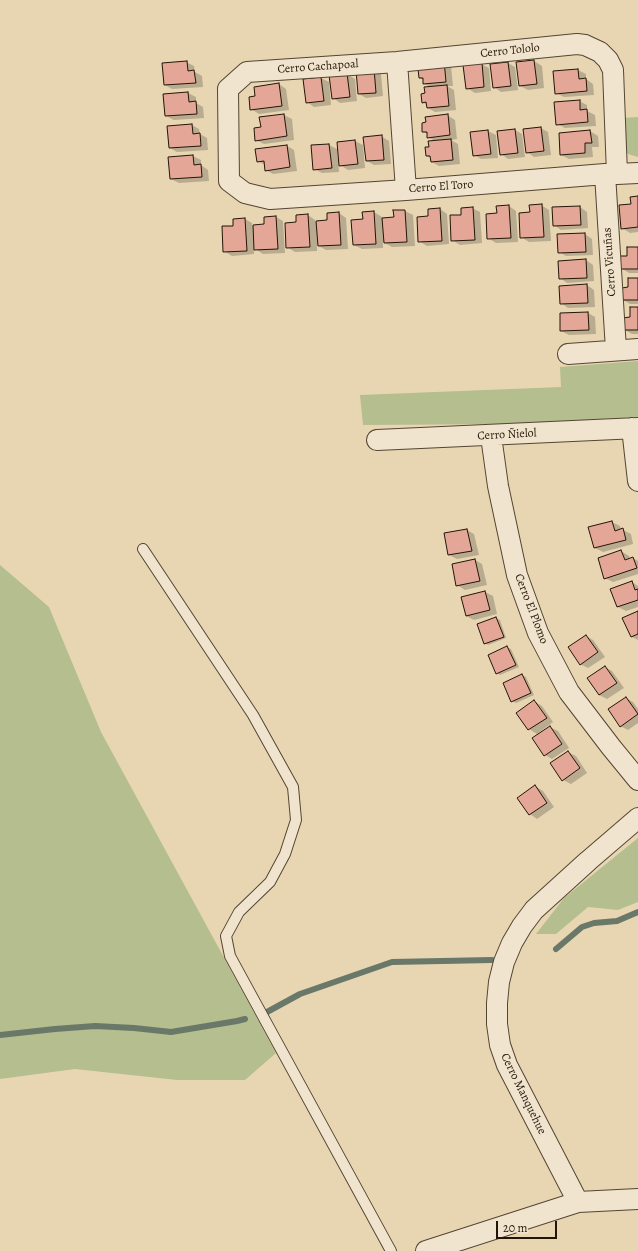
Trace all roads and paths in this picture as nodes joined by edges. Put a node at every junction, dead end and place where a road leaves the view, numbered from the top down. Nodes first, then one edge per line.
1 (397, 62) junction
2 (613, 70) joint
3 (638, 173) edge
4 (611, 174) junction
5 (406, 190) junction
6 (245, 193) joint
7 (638, 349) edge
8 (616, 350) junction
9 (568, 354) dead end
10 (635, 428) edge
11 (492, 436) junction
12 (377, 440) dead end
13 (638, 481) edge
14 (143, 548) dead end
15 (638, 780) edge
16 (638, 818) edge
17 (638, 1199) edge
18 (578, 1202) junction
19 (391, 1251) edge
20 (426, 1251) edge

1 - 2 street, Cerro Tololo
1 - 5 street
1 - 6 street, Cerro Cachapoal
2 - 4 street, Cerro Vicuñas
3 - 4 street, Cerro El Toro
4 - 5 street, Cerro El Toro
4 - 8 street, Cerro Vicuñas
5 - 6 street, Cerro El Toro
7 - 8 street
8 - 9 street
10 - 11 street, Cerro Ñielol
10 - 13 street
11 - 12 street, Cerro Ñielol
11 - 15 street, Cerro El Plomo
14 - 19 lane
16 - 18 street, Cerro Manquehue
17 - 18 street
18 - 20 street

